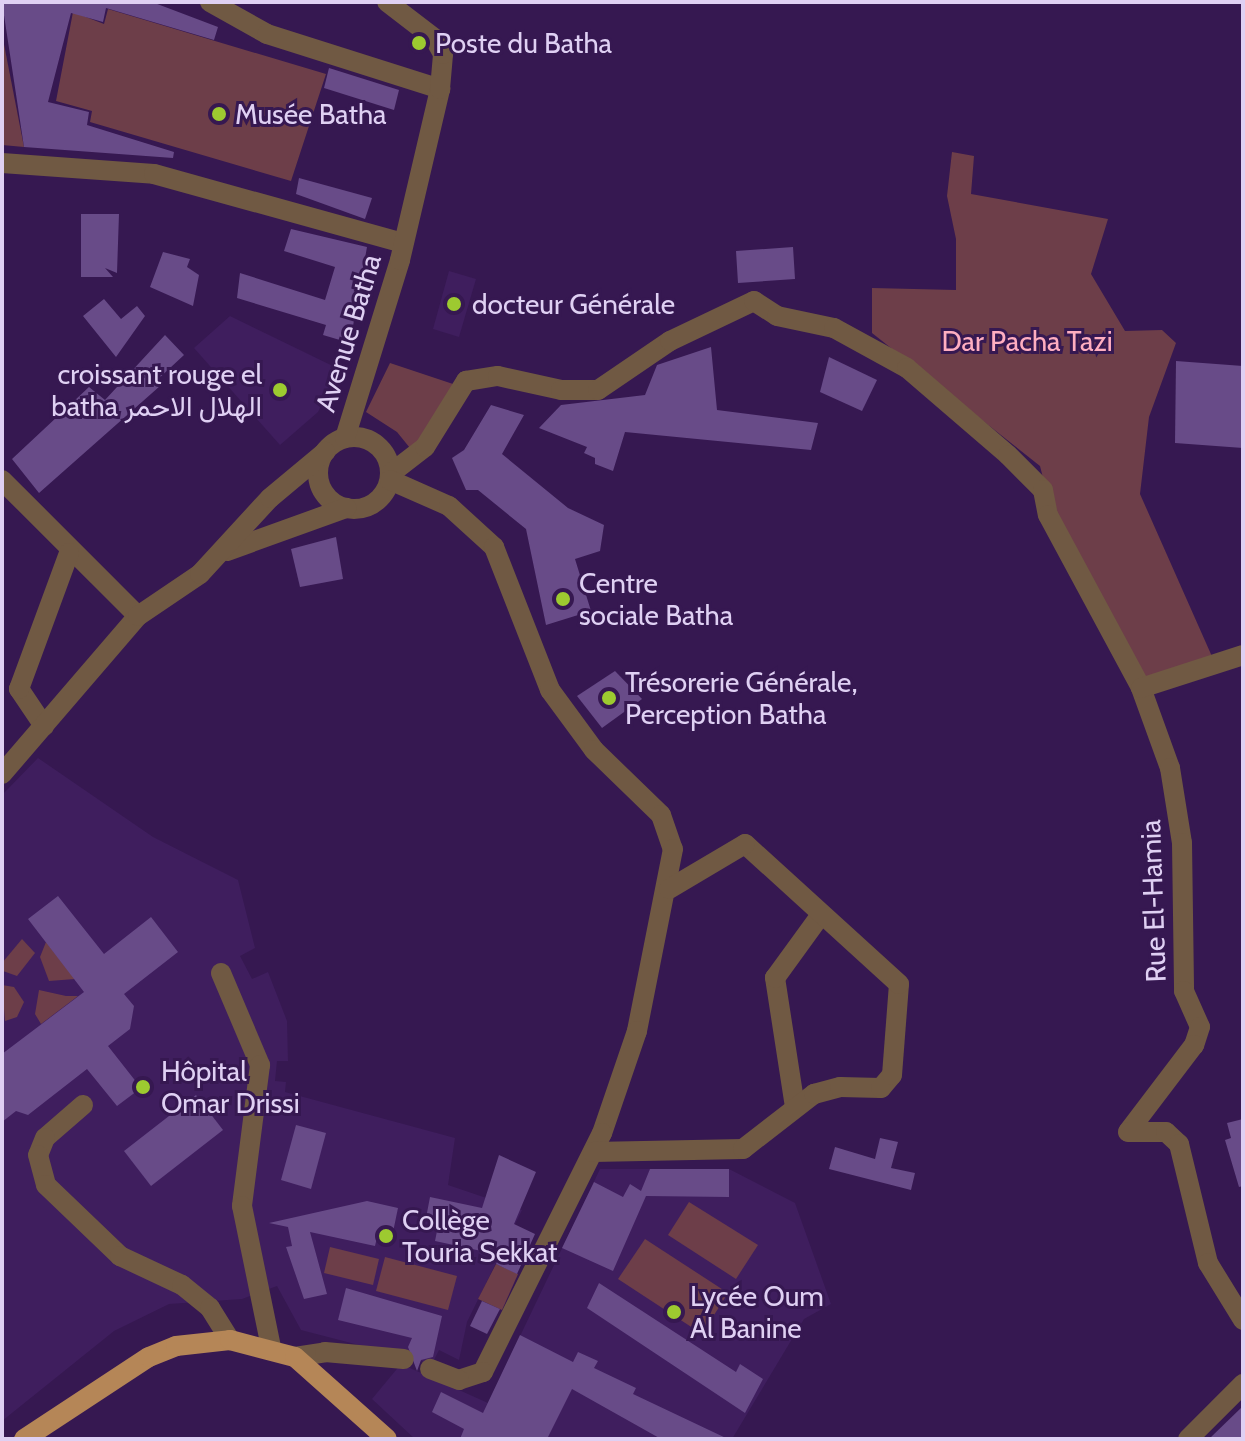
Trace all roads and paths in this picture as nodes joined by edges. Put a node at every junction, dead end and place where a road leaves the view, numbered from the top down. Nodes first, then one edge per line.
1 (210, 2) edge
2 (387, 2) edge
3 (440, 89) junction
4 (2, 163) edge
5 (403, 243) junction
6 (345, 438) junction
7 (325, 452) junction
8 (390, 477) junction
9 (2, 480) edge
10 (346, 508) junction
11 (69, 553) junction
12 (220, 555) junction
13 (138, 616) junction
14 (1243, 655) edge
15 (1141, 688) junction
16 (44, 726) junction
17 (2, 774) edge
18 (669, 889) junction
19 (820, 916) junction
20 (221, 973) dead end
21 (83, 1105) dead end
22 (795, 1107) junction
23 (593, 1152) junction
24 (1243, 1320) edge
25 (230, 1340) junction
26 (271, 1347) junction
27 (295, 1357) junction
28 (404, 1359) dead end
29 (430, 1369) dead end
30 (1243, 1384) edge
31 (24, 1439) edge
32 (387, 1439) edge
33 (1188, 1439) edge

1 - 3 street
2 - 3 street, Avenue Batha
3 - 5 street, Avenue Batha
4 - 5 street
5 - 6 street, Avenue Batha
6 - 7 street
6 - 8 street
7 - 10 street
7 - 12 street, Avenue Batha
8 - 10 street
8 - 15 street
8 - 18 street
9 - 11 street
10 - 12 street, Avenue Batha
11 - 13 street
11 - 16 street
12 - 13 street, Avenue Batha
13 - 16 street, Avenue Batha
14 - 15 street
15 - 24 street, Rue El-Hamia
16 - 17 street, Avenue Batha
18 - 19 street
18 - 23 street
19 - 22 street
19 - 22 street
20 - 26 street
21 - 25 street
22 - 23 street
23 - 29 street
25 - 26 main road
25 - 31 main road
26 - 27 main road
27 - 28 street
27 - 32 main road
30 - 33 street

